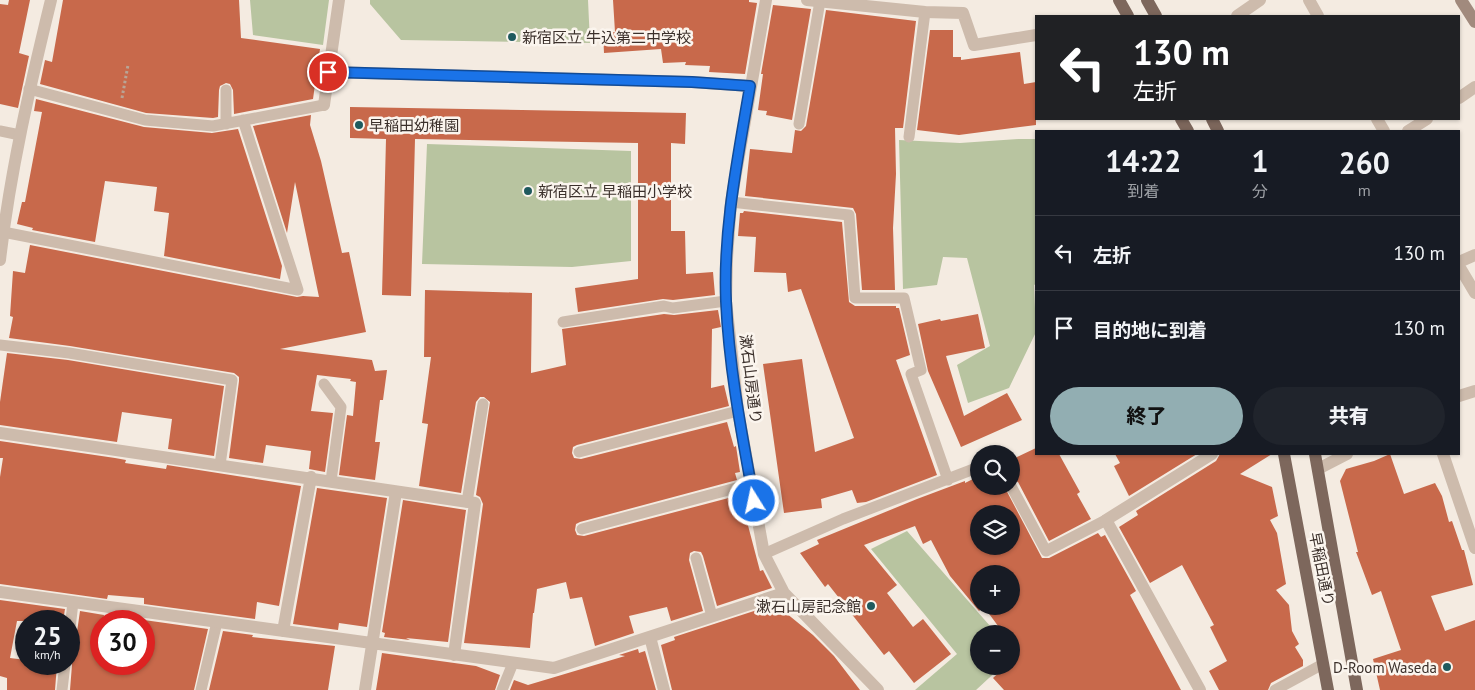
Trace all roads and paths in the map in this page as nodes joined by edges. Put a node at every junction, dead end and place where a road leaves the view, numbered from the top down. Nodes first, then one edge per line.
1 (51, 0) edge
2 (339, 0) edge
3 (766, 0) edge
4 (1119, 0) edge
5 (1147, 0) edge
6 (1260, 0) edge
7 (1309, 0) edge
8 (1461, 0) edge
9 (814, 1) edge
10 (925, 12) junction
11 (1127, 15) edge
12 (1154, 15) edge
13 (1238, 15) edge
14 (1317, 15) edge
15 (1474, 20) edge
16 (1035, 35) edge
17 (128, 65) dead end
18 (328, 72) junction
19 (750, 86) junction
20 (1475, 87) edge
21 (29, 89) junction
22 (226, 90) dead end
23 (1460, 97) edge
24 (324, 105) joint
25 (119, 113) junction
26 (243, 120) junction
27 (1425, 120) edge
28 (226, 124) junction
29 (799, 124) dead end
30 (1410, 130) edge
31 (0, 131) edge
32 (20, 135) junction
33 (910, 137) dead end
34 (731, 202) junction
35 (3, 232) junction
36 (1475, 255) edge
37 (0, 260) edge
38 (1460, 262) edge
39 (1460, 268) edge
40 (1475, 293) edge
41 (726, 301) junction
42 (563, 322) dead end
43 (0, 345) edge
44 (324, 384) dead end
45 (1475, 391) edge
46 (1460, 396) edge
47 (483, 404) dead end
48 (738, 411) junction
49 (0, 433) edge
50 (579, 452) dead end
51 (1210, 455) edge
52 (1284, 455) edge
53 (1315, 455) edge
54 (1345, 455) edge
55 (1443, 455) edge
56 (220, 465) junction
57 (1318, 469) junction
58 (970, 471) edge
59 (310, 477) junction
60 (948, 480) junction
61 (331, 481) junction
62 (751, 484) junction
63 (396, 492) junction
64 (1016, 495) edge
65 (467, 502) junction
66 (1106, 520) junction
67 (582, 529) dead end
68 (1475, 548) edge
69 (764, 554) junction
70 (696, 558) dead end
71 (0, 592) edge
72 (784, 593) junction
73 (73, 602) junction
74 (72, 610) edge
75 (712, 616) junction
76 (217, 622) junction
77 (283, 631) junction
78 (650, 637) junction
79 (372, 644) junction
80 (454, 655) junction
81 (513, 663) junction
82 (1324, 664) junction
83 (64, 675) edge
84 (62, 690) edge
85 (201, 690) edge
86 (365, 690) edge
87 (502, 690) edge
88 (664, 690) edge
89 (878, 690) edge
90 (1200, 690) edge
91 (1275, 690) edge
92 (1328, 690) edge
93 (1357, 690) edge

1 - 21 street
2 - 18 street
3 - 19 street, 漱石山房通り
4 - 11 main road
5 - 12 main road
6 - 13 street
7 - 14 street
8 - 15 street
9 - 10 street
9 - 29 lane
10 - 16 street
10 - 33 lane
17 - 25 path
18 - 19 street
18 - 24 street
19 - 34 street, 漱石山房通り
20 - 23 street
21 - 25 lane
21 - 32 street
22 - 28 lane
24 - 26 lane
25 - 28 lane
26 - 28 lane
26 - 35 lane
27 - 30 street
31 - 32 lane
32 - 35 street
34 - 41 street, 漱石山房通り
34 - 60 lane
35 - 37 street
36 - 38 street
39 - 40 street
41 - 42 lane
41 - 48 street, 漱石山房通り
43 - 56 lane
44 - 61 lane
45 - 46 street
47 - 65 lane
48 - 50 lane
48 - 62 street, 漱石山房通り
49 - 56 street
51 - 66 street
52 - 82 main road, 早稲田通り
53 - 57 main road, 早稲田通り
54 - 57 street
55 - 68 street
56 - 59 street
57 - 93 main road, 早稲田通り
58 - 60 lane
59 - 61 street
59 - 77 street
60 - 69 lane
61 - 63 street
62 - 67 lane
62 - 69 street, 漱石山房通り
63 - 65 street
63 - 79 street
64 - 66 lane
65 - 80 street
66 - 90 street
69 - 72 street, 漱石山房通り
70 - 75 lane
71 - 73 street
72 - 75 street
72 - 89 street, 漱石山房通り
73 - 74 lane
73 - 76 street
75 - 78 street
76 - 77 street
76 - 85 lane
77 - 79 street
78 - 81 street
78 - 88 street
79 - 80 street
79 - 86 street
80 - 81 street
81 - 87 lane
82 - 91 lane
82 - 92 main road, 早稲田通り
83 - 84 lane

